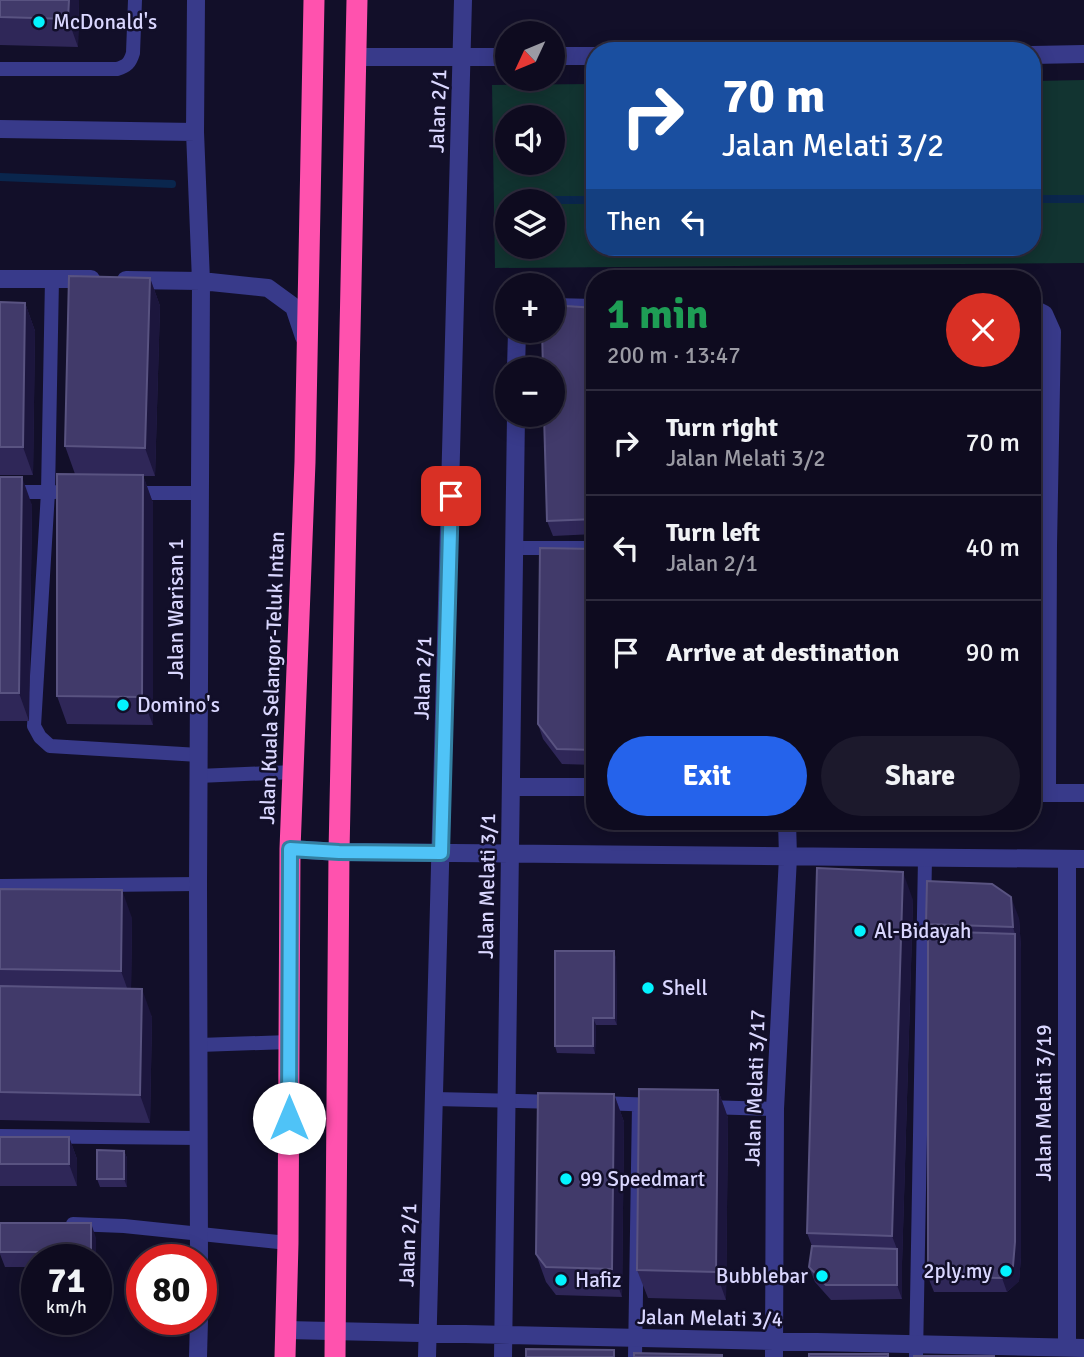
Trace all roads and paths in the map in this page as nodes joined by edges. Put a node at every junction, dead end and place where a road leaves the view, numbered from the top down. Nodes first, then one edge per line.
1 (135, 0) edge
2 (196, 0) edge
3 (314, 0) edge
4 (357, 0) edge
5 (463, 0) edge
6 (1084, 54) edge
7 (1041, 55) edge
8 (565, 56) edge
9 (586, 56) edge
10 (463, 57) junction
11 (495, 57) edge
12 (356, 58) junction
13 (0, 69) edge
14 (0, 129) edge
15 (195, 132) junction
16 (0, 279) edge
17 (52, 279) junction
18 (201, 281) junction
19 (565, 307) edge
20 (586, 308) edge
21 (1041, 312) edge
22 (306, 342) junction
23 (516, 427) edge
24 (0, 492) edge
25 (48, 492) junction
26 (76, 492) edge
27 (117, 493) edge
28 (200, 493) junction
29 (1041, 529) edge
30 (514, 548) junction
31 (586, 548) edge
32 (199, 755) junction
33 (294, 772) junction
34 (198, 776) junction
35 (511, 787) junction
36 (586, 787) edge
37 (1041, 793) edge
38 (1084, 793) edge
39 (787, 830) edge
40 (290, 849) junction
41 (339, 852) junction
42 (441, 853) junction
43 (510, 854) junction
44 (788, 857) junction
45 (925, 858) junction
46 (1075, 859) edge
47 (198, 884) junction
48 (0, 886) edge
49 (289, 1042) junction
50 (199, 1045) junction
51 (435, 1099) junction
52 (506, 1100) junction
53 (639, 1105) junction
54 (666, 1106) edge
55 (693, 1107) edge
56 (775, 1109) junction
57 (0, 1136) edge
58 (200, 1138) junction
59 (53, 1224) edge
60 (200, 1235) junction
61 (288, 1243) junction
62 (200, 1244) edge
63 (286, 1330) junction
64 (335, 1333) junction
65 (199, 1335) edge
66 (428, 1335) junction
67 (503, 1336) junction
68 (635, 1348) edge
69 (774, 1349) edge
70 (1062, 1350) edge
71 (916, 1351) edge
72 (198, 1357) edge
73 (285, 1357) edge
74 (335, 1357) edge
75 (427, 1357) edge
76 (503, 1357) edge

1 - 13 lane
2 - 15 street, Jalan Warisan 1
3 - 22 highway, Jalan Kuala Selangor-Teluk Intan
4 - 12 highway
5 - 10 street, Jalan 2/1
6 - 7 street
8 - 9 street
10 - 11 street
10 - 12 street
10 - 42 street, Jalan 2/1
12 - 41 highway
14 - 15 street
15 - 18 street, Jalan Warisan 1
16 - 17 street
17 - 18 street
17 - 25 lane
18 - 22 street
18 - 28 street, Jalan Warisan 1
19 - 20 street
21 - 29 street
22 - 33 highway, Jalan Kuala Selangor-Teluk Intan
23 - 30 street, Jalan Melati 3/1
24 - 25 lane
25 - 26 lane
25 - 32 lane
27 - 28 lane
28 - 32 street, Jalan Warisan 1
30 - 31 lane
30 - 35 street, Jalan Melati 3/1
32 - 34 street, Jalan Warisan 1
33 - 34 lane
33 - 40 highway, Jalan Kuala Selangor-Teluk Intan
34 - 47 street, Jalan Warisan 1
35 - 36 street
35 - 43 street, Jalan Melati 3/1
37 - 38 street
39 - 44 street, Jalan Melati 3/17
40 - 41 street
40 - 49 highway, Jalan Kuala Selangor-Teluk Intan
41 - 42 street
41 - 64 highway
42 - 43 street
42 - 51 street, Jalan 2/1
43 - 44 street
43 - 52 street, Jalan Melati 3/1
44 - 45 street
44 - 56 street, Jalan Melati 3/17
45 - 46 street
45 - 71 lane
46 - 70 street, Jalan Melati 3/19
47 - 48 lane
47 - 50 street, Jalan Warisan 1
49 - 50 lane
49 - 61 highway, Jalan Kuala Selangor-Teluk Intan
50 - 58 street, Jalan Warisan 1
51 - 52 lane
51 - 66 street, Jalan 2/1
52 - 53 lane
52 - 67 street, Jalan Melati 3/1
53 - 54 lane
53 - 68 lane
55 - 56 lane
56 - 69 street, Jalan Melati 3/17
57 - 58 lane
58 - 60 street, Jalan Warisan 1
59 - 60 lane
60 - 61 lane
60 - 62 street, Jalan Warisan 1
61 - 63 highway, Jalan Kuala Selangor-Teluk Intan
63 - 64 street, Jalan Melati 3/4
63 - 73 highway, Jalan Kuala Selangor-Teluk Intan
64 - 66 street, Jalan Melati 3/4
64 - 74 highway
65 - 72 street
66 - 67 street, Jalan Melati 3/4
66 - 75 street, Jalan 2/1
67 - 68 street, Jalan Melati 3/4
67 - 76 street, Jalan Melati 3/1
68 - 69 street, Jalan Melati 3/4
69 - 71 street, Jalan Melati 3/4
70 - 71 street, Jalan Melati 3/4

